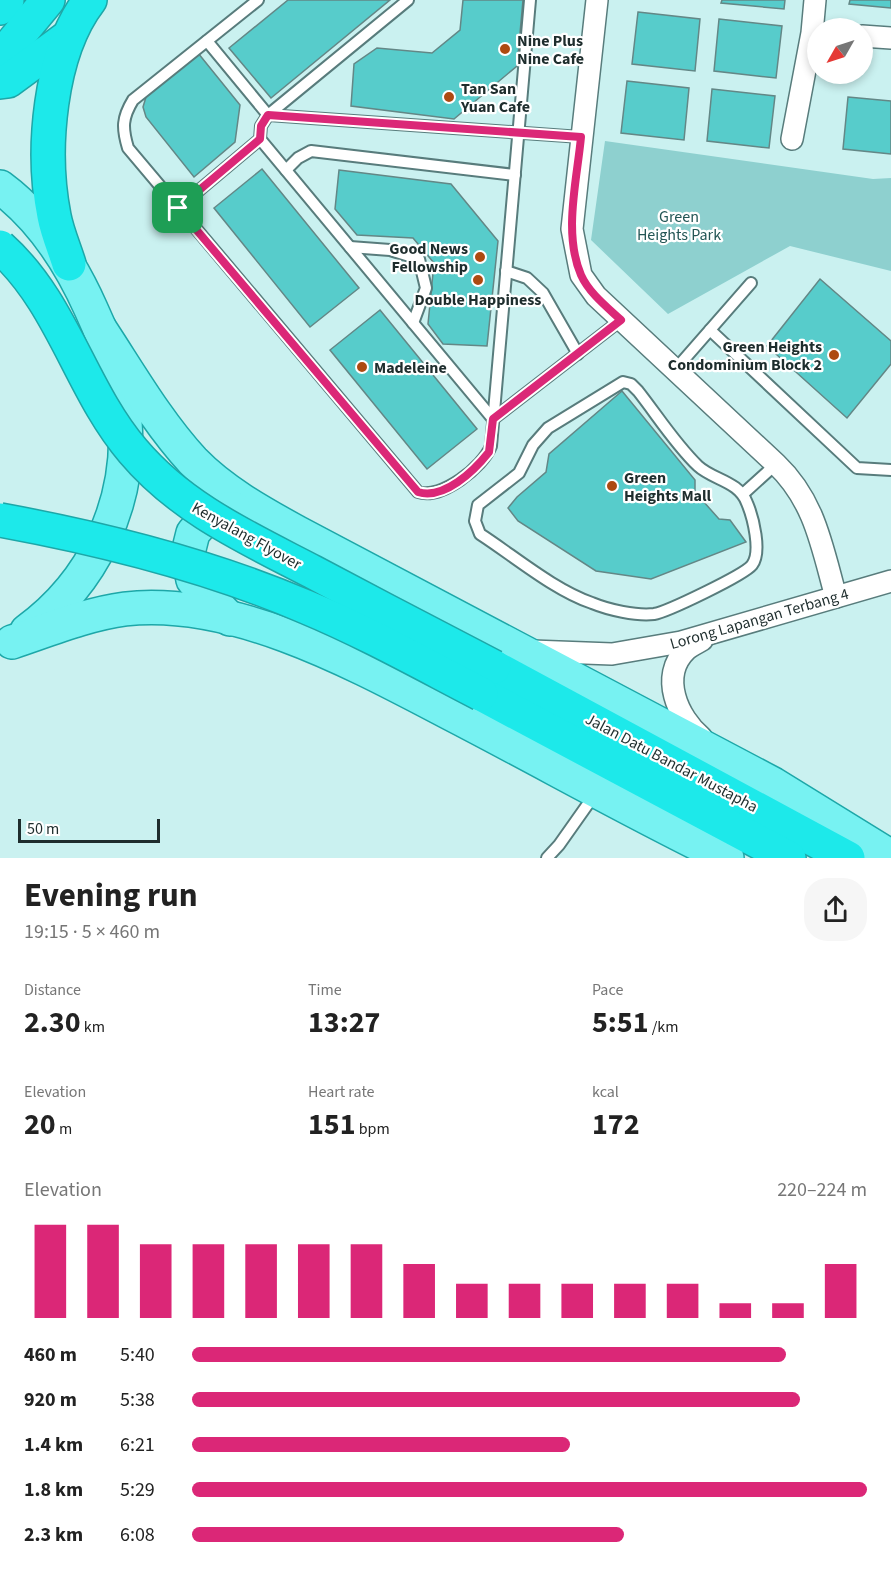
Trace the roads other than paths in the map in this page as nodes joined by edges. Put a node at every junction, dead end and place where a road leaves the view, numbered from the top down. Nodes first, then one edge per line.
1 (7, 0) edge
2 (48, 0) edge
3 (90, 0) edge
4 (258, 0) edge
5 (408, 0) edge
6 (530, 0) edge
7 (597, 0) edge
8 (815, 0) edge
9 (0, 8) edge
10 (815, 18) edge
11 (68, 37) junction
12 (873, 37) edge
13 (891, 38) edge
14 (207, 41) junction
15 (0, 58) edge
16 (807, 70) edge
17 (0, 82) edge
18 (268, 115) junction
19 (519, 134) junction
20 (581, 137) junction
21 (260, 139) junction
22 (792, 139) dead end
23 (286, 170) junction
24 (515, 175) junction
25 (0, 187) edge
26 (178, 208) junction
27 (0, 247) edge
28 (350, 247) junction
29 (69, 264) junction
30 (506, 271) junction
31 (752, 283) dead end
32 (621, 320) junction
33 (413, 322) junction
34 (100, 328) junction
35 (710, 330) junction
36 (578, 354) junction
37 (674, 371) junction
38 (493, 419) junction
39 (776, 464) junction
40 (891, 470) edge
41 (743, 494) junction
42 (253, 507) junction
43 (0, 520) edge
44 (891, 581) edge
45 (836, 597) junction
46 (230, 619) junction
47 (710, 635) junction
48 (6, 645) edge
49 (498, 671) junction
50 (729, 760) junction
51 (598, 790) junction
52 (891, 856) edge
53 (547, 858) edge
54 (727, 858) edge
55 (789, 858) edge
56 (848, 858) edge

1 - 9 highway
2 - 15 highway
3 - 11 highway
4 - 14 lane
5 - 18 lane
6 - 19 lane
7 - 20 street
8 - 10 street
11 - 17 highway
11 - 29 highway
12 - 13 street
14 - 18 lane
14 - 26 lane
16 - 22 street
18 - 19 lane
18 - 21 lane
19 - 20 lane
19 - 24 lane
20 - 32 street
21 - 23 lane
21 - 26 lane
23 - 24 lane
23 - 28 lane
24 - 30 lane
25 - 29 main road
26 - 38 lane
27 - 49 highway, Kenyalang Flyover, bridge
28 - 33 lane
28 - 33 lane
29 - 34 main road
30 - 36 lane
30 - 38 lane
31 - 35 lane
32 - 36 lane
32 - 37 street
33 - 38 lane
34 - 42 main road
34 - 48 main road
35 - 37 lane
35 - 40 lane
36 - 38 lane
37 - 39 street
39 - 41 lane
39 - 45 street
41 - 41 lane
42 - 46 main road
42 - 49 main road
43 - 49 highway, bridge
44 - 45 street, Lorong Lapangan Terbang 4
45 - 47 street, Lorong Lapangan Terbang 4
46 - 48 main road
46 - 51 main road
47 - 49 street, Lorong Lapangan Terbang 4
47 - 50 street
49 - 50 main road
49 - 55 highway, Jalan Datu Bandar Mustapha
49 - 56 highway, Jalan Datu Bandar Mustapha
50 - 52 main road
51 - 53 lane
51 - 54 main road

